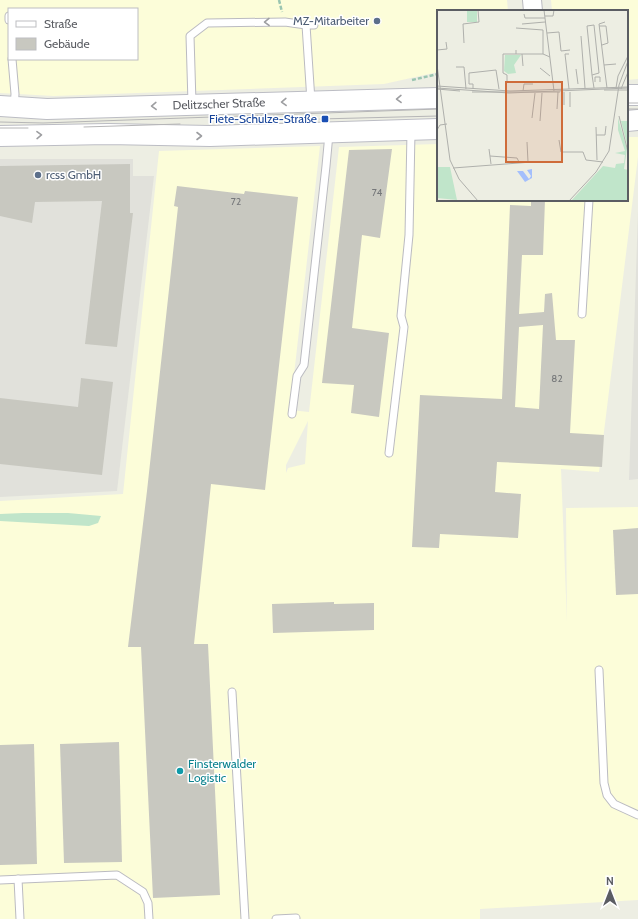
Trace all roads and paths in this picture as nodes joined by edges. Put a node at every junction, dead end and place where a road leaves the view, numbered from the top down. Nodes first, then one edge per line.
1 (532, 0) edge
2 (534, 10) edge
3 (12, 60) edge
4 (437, 98) edge
5 (311, 101) junction
6 (192, 104) junction
7 (7, 107) edge
8 (638, 120) edge
9 (628, 121) edge
10 (437, 129) edge
11 (411, 130) junction
12 (329, 132) junction
13 (0, 136) edge
14 (589, 201) edge
15 (582, 314) dead end
16 (292, 414) dead end
17 (389, 453) dead end
18 (599, 670) dead end
19 (232, 692) dead end
20 (638, 815) edge
21 (0, 880) edge
22 (18, 880) junction
23 (296, 918) edge
24 (20, 919) edge
25 (149, 919) edge
26 (245, 919) edge
27 (276, 919) edge

1 - 2 street
3 - 7 lane
4 -> 5 main road, Delitzscher Straße
5 -> 6 main road, Delitzscher Straße
5 -> 6 lane
6 -> 7 main road, Delitzscher Straße
8 - 9 main road
10 - 11 main road
11 - 12 main road
11 - 17 lane
13 -> 12 main road
12 - 16 lane
14 - 15 lane
18 - 20 lane
19 - 26 lane
21 - 22 lane
22 - 24 lane
22 - 25 lane
23 - 27 lane

